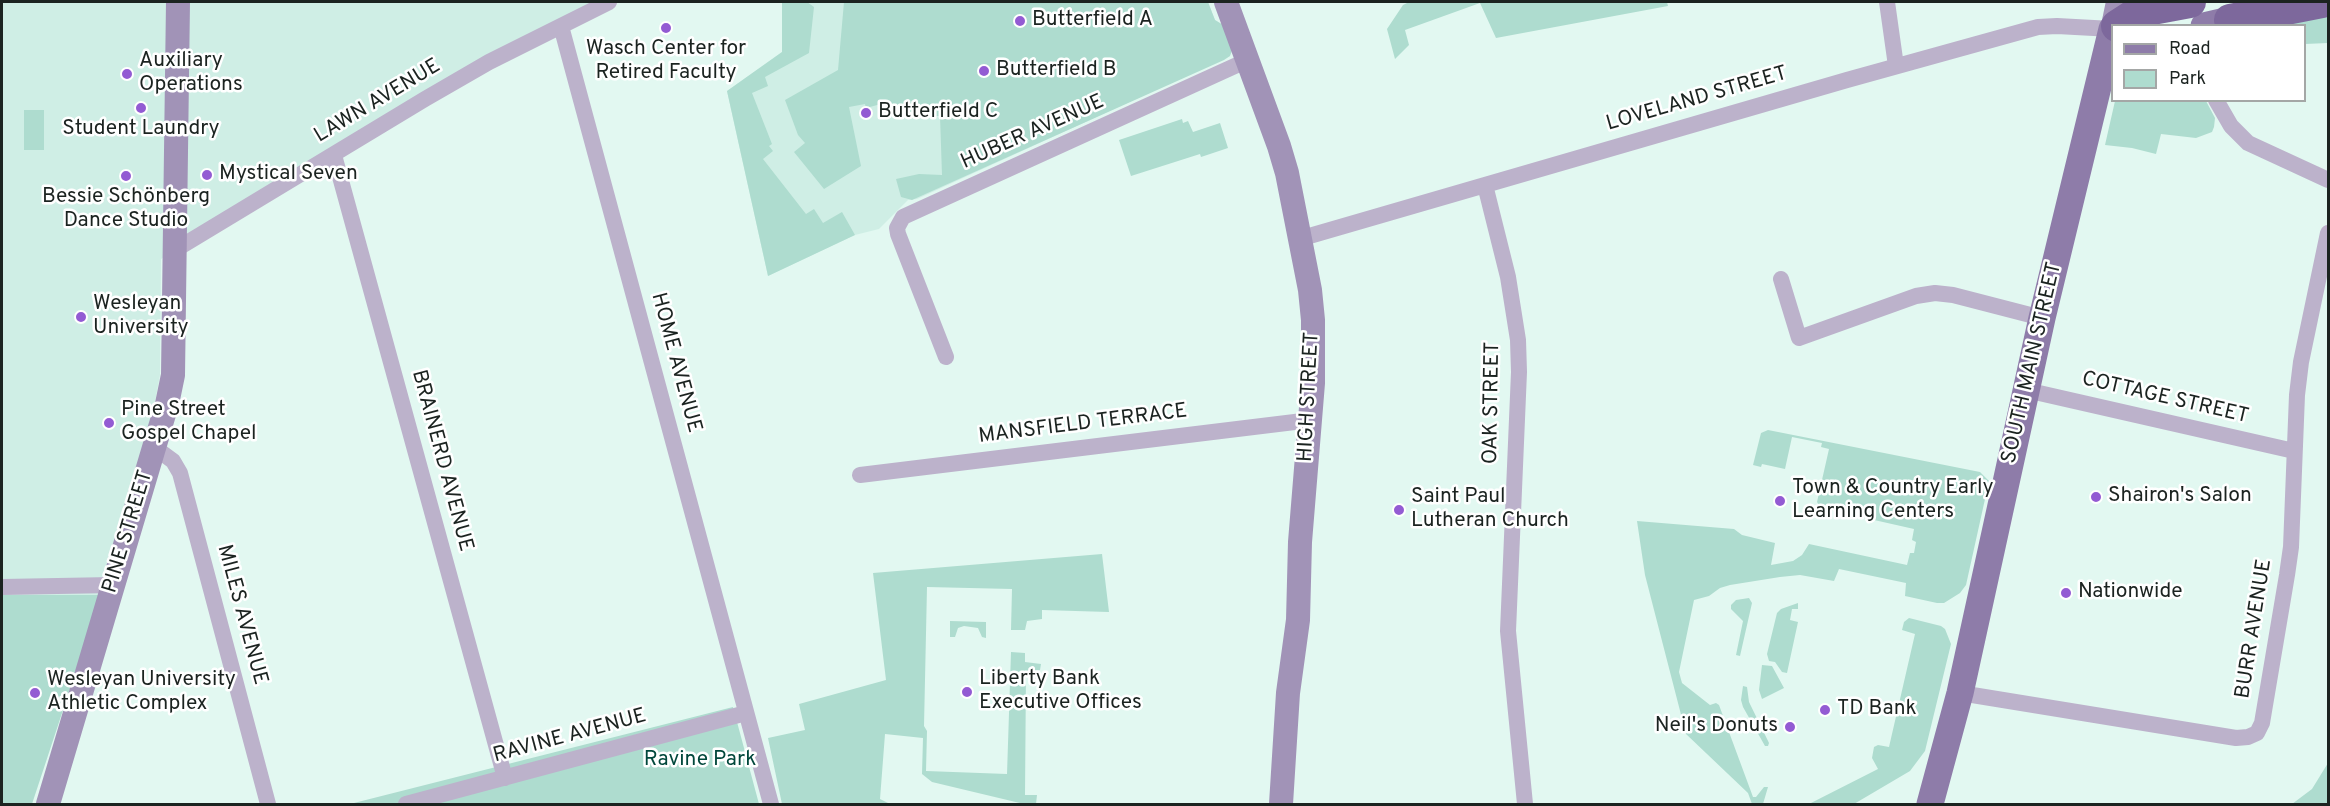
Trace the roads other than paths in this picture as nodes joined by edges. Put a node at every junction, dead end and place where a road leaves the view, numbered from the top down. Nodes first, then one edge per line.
1 (178, 2) edge
2 (609, 2) edge
3 (1226, 2) edge
4 (1887, 2) edge
5 (2118, 2) edge
6 (2190, 2) edge
7 (2322, 2) edge
8 (2113, 24) edge
9 (2120, 24) edge
10 (2219, 24) edge
11 (561, 26) junction
12 (2111, 28) edge
13 (2111, 32) edge
14 (1248, 60) junction
15 (1896, 66) junction
16 (2217, 102) edge
17 (334, 155) junction
18 (2328, 180) edge
19 (1485, 185) junction
20 (2328, 233) edge
21 (1299, 239) junction
22 (175, 250) junction
23 (1781, 279) dead end
24 (2042, 318) junction
25 (946, 357) dead end
26 (2026, 390) junction
27 (1311, 420) junction
28 (154, 447) junction
29 (2294, 452) junction
30 (860, 475) dead end
31 (113, 585) junction
32 (2, 587) edge
33 (1960, 693) junction
34 (746, 713) junction
35 (505, 778) junction
36 (48, 804) edge
37 (268, 804) edge
38 (406, 804) edge
39 (771, 804) edge
40 (1281, 804) edge
41 (1525, 804) edge
42 (1930, 804) edge

1 - 22 street, PINE STREET
2 - 11 street, LAWN AVENUE
3 - 14 street, HIGH STREET
4 - 15 street
5 - 8 street, SOUTH MAIN STREET
6 - 9 highway
7 - 10 highway
11 - 17 street, LAWN AVENUE
11 - 34 street, HOME AVENUE
12 - 15 street, LOVELAND STREET
13 - 24 main road, SOUTH MAIN STREET
14 - 21 street, HIGH STREET
14 - 25 street, HUBER AVENUE
15 - 19 street, LOVELAND STREET
16 - 18 street
17 - 22 street, LAWN AVENUE
17 - 35 street, BRAINERD AVENUE
19 - 21 street, LOVELAND STREET
19 - 41 street, OAK STREET
20 - 29 street, BURR AVENUE
21 - 27 street, HIGH STREET
22 - 28 street, PINE STREET
23 - 24 street
24 - 26 main road, SOUTH MAIN STREET
26 - 29 street, COTTAGE STREET
26 - 33 main road, SOUTH MAIN STREET
27 - 30 street, MANSFIELD TERRACE
27 - 40 street, HIGH STREET
28 - 31 street, PINE STREET
28 - 37 street, MILES AVENUE
29 - 33 street, BURR AVENUE
31 - 32 street
31 - 36 street, PINE STREET
33 - 42 main road, SOUTH MAIN STREET
34 - 35 street, RAVINE AVENUE
34 - 39 street, HOME AVENUE
35 - 38 street, RAVINE AVENUE

